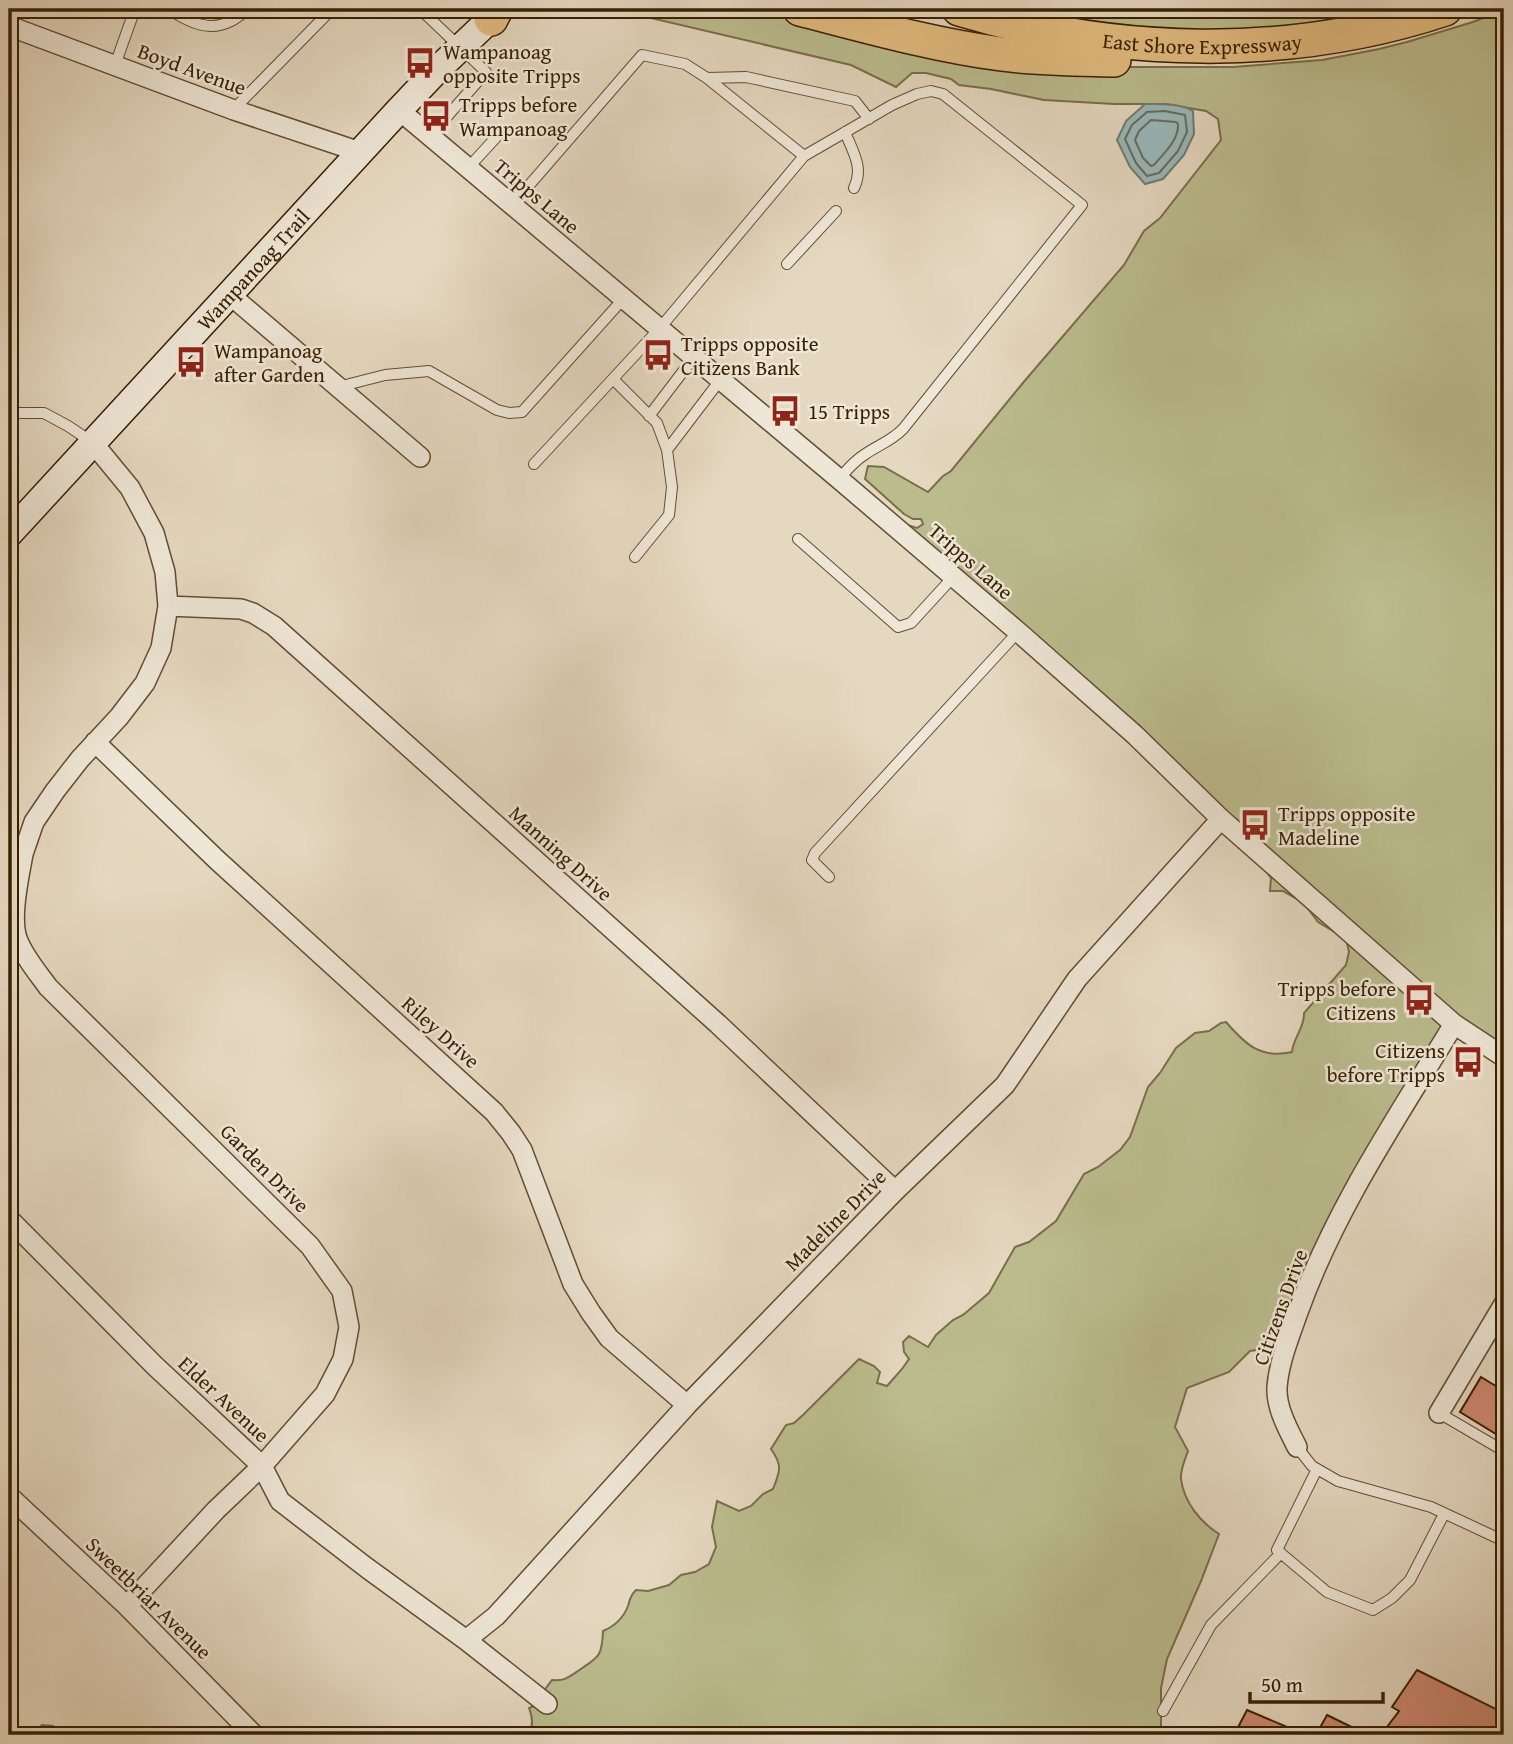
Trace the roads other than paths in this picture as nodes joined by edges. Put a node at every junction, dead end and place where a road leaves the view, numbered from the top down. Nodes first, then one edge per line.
1 (135, 9) edge
2 (169, 9) edge
3 (247, 9) edge
4 (331, 9) edge
5 (800, 9) edge
6 (959, 9) edge
7 (1445, 9) edge
8 (425, 10) edge
9 (496, 12) edge
10 (9, 26) edge
11 (1275, 43) junction
12 (460, 47) junction
13 (115, 65) junction
14 (707, 79) junction
15 (234, 110) junction
16 (399, 110) junction
17 (869, 118) junction
18 (501, 132) dead end
19 (845, 132) junction
20 (430, 136) junction
21 (360, 152) junction
22 (804, 156) junction
23 (468, 168) junction
24 (854, 188) dead end
25 (512, 205) junction
26 (836, 211) dead end
27 (787, 264) dead end
28 (229, 294) junction
29 (624, 298) junction
30 (660, 328) junction
31 (694, 357) junction
32 (614, 379) junction
33 (720, 379) junction
34 (338, 387) junction
35 (9, 413) edge
36 (649, 416) junction
37 (93, 443) junction
38 (667, 450) junction
39 (420, 457) dead end
40 (534, 464) dead end
41 (839, 479) junction
42 (9, 534) edge
43 (798, 539) dead end
44 (635, 557) dead end
45 (954, 576) junction
46 (168, 606) junction
47 (1018, 632) junction
48 (95, 742) junction
49 (1221, 819) junction
50 (16, 855) edge
51 (829, 877) dead end
52 (13, 930) edge
53 (1454, 1024) junction
54 (1504, 1057) edge
55 (895, 1191) junction
56 (12, 1228) edge
57 (1504, 1304) edge
58 (687, 1405) junction
59 (1439, 1413) joint
60 (1297, 1447) joint
61 (1504, 1451) edge
62 (262, 1465) junction
63 (1317, 1469) junction
64 (9, 1496) edge
65 (1444, 1514) junction
66 (1504, 1541) edge
67 (1281, 1553) junction
68 (127, 1606) junction
69 (466, 1640) junction
70 (548, 1704) dead end
71 (1163, 1711) dead end
72 (254, 1735) edge

1 - 13 lane
2 - 3 lane
4 - 15 lane
5 - 11 highway
6 - 11 highway, East Shore Expressway
7 - 11 highway, East Shore Expressway
8 - 12 lane
9 - 12 main road, Wampanoag Trail
10 - 13 street, Boyd Avenue
12 - 16 main road, Wampanoag Trail
12 - 20 lane
13 - 15 street, Boyd Avenue
14 - 17 lane
14 - 22 lane
14 - 25 lane
15 - 21 street, Boyd Avenue
16 - 20 street, Tripps Lane
16 - 21 main road, Wampanoag Trail
17 - 19 lane
17 - 41 lane
18 - 23 lane
19 - 22 lane
19 - 24 lane
20 - 23 street, Tripps Lane
21 - 28 main road, Wampanoag Trail
22 - 30 lane
23 - 25 street, Tripps Lane
25 - 29 street, Tripps Lane
26 - 27 lane
28 - 34 street
28 - 37 main road, Wampanoag Trail
29 - 30 street, Tripps Lane
29 - 34 lane
30 - 31 street, Tripps Lane
30 - 32 lane
31 - 33 street, Tripps Lane
31 - 36 lane
32 - 36 lane
32 - 40 lane
33 - 38 lane
33 - 41 street, Tripps Lane
34 - 39 street
35 - 37 lane
36 - 38 lane
37 - 42 main road, Wampanoag Trail
37 - 46 street, Garden Drive
38 - 44 lane
41 - 45 street, Tripps Lane
43 - 45 lane
45 - 47 street, Tripps Lane
46 - 48 street, Garden Drive
46 - 55 street, Manning Drive
47 - 49 street, Tripps Lane
47 - 51 lane
48 - 50 street, Garden Drive
48 - 58 street, Riley Drive
49 - 53 street, Tripps Lane
49 - 55 street, Madeline Drive
50 - 52 street, Garden Drive
52 - 62 street, Garden Drive
53 - 54 street, Tripps Lane
53 - 60 street, Citizens Drive
55 - 58 street, Madeline Drive
56 - 62 street, Elder Avenue
57 - 59 street
58 - 69 street, Madeline Drive
59 - 61 lane
60 - 63 lane, Citizens Drive
62 - 68 street, Garden Drive
62 - 69 street, Elder Avenue
63 - 65 lane, Citizens Drive
63 - 67 lane
64 - 68 street, Sweetbriar Avenue
65 - 66 lane, Citizens Drive
65 - 67 lane
67 - 71 lane
68 - 72 street, Sweetbriar Avenue
69 - 70 street, Elder Avenue

